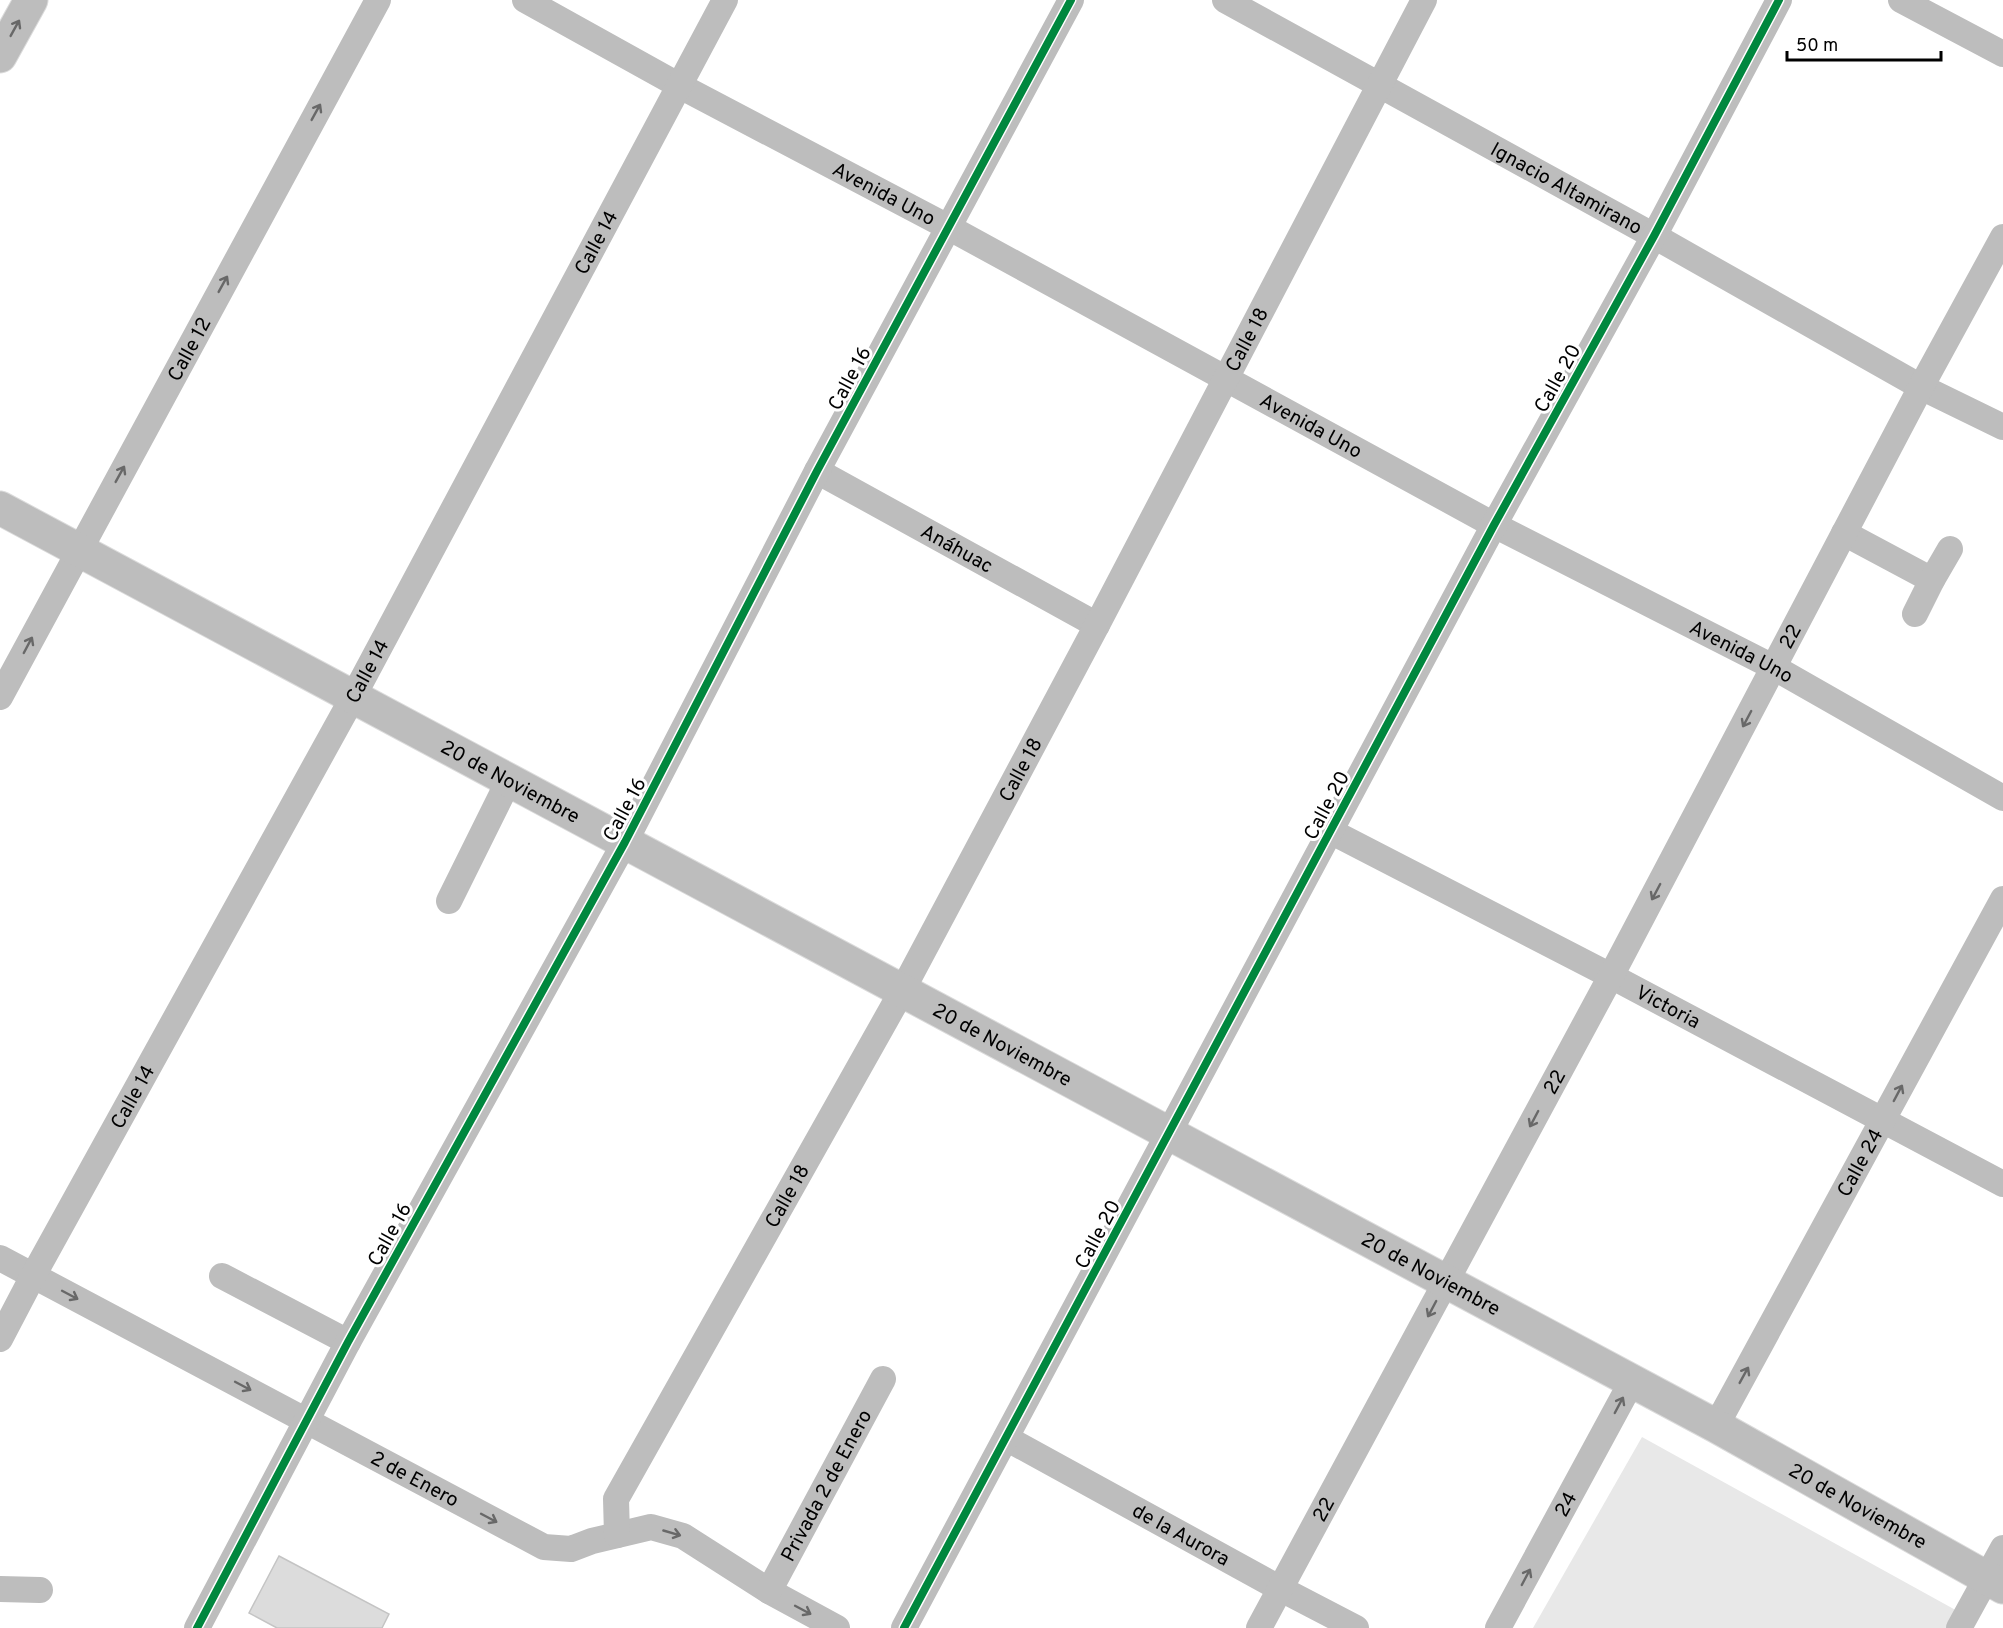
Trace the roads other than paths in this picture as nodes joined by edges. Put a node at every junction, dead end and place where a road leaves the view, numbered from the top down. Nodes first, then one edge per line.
1 (31, 0) edge
2 (378, 0) edge
3 (525, 0) edge
4 (725, 0) edge
5 (1071, 0) edge
6 (1225, 0) edge
7 (1424, 0) edge
8 (1779, 0) edge
9 (1901, 0) edge
10 (2003, 54) edge
11 (0, 56) edge
12 (680, 86) junction
13 (1378, 86) junction
14 (948, 227) junction
15 (1654, 236) junction
16 (2003, 237) edge
17 (1227, 378) junction
18 (1921, 387) junction
19 (2003, 427) edge
20 (817, 471) junction
21 (0, 508) edge
22 (1494, 525) junction
23 (1844, 533) junction
24 (1950, 549) dead end
25 (78, 550) junction
26 (1932, 580) junction
27 (1915, 614) dead end
28 (1097, 625) junction
29 (1775, 668) junction
30 (0, 697) edge
31 (352, 697) junction
32 (509, 780) junction
33 (2003, 798) edge
34 (1330, 831) junction
35 (625, 842) junction
36 (2003, 898) edge
37 (449, 901) dead end
38 (1611, 976) junction
39 (902, 990) junction
40 (1883, 1119) junction
41 (1170, 1134) junction
42 (2003, 1184) edge
43 (0, 1258) edge
44 (33, 1276) junction
45 (222, 1276) dead end
46 (1447, 1282) junction
47 (0, 1339) edge
48 (348, 1342) junction
49 (883, 1379) dead end
50 (1632, 1381) junction
51 (307, 1420) junction
52 (1716, 1426) junction
53 (1006, 1438) junction
54 (618, 1534) junction
55 (2003, 1548) edge
56 (1995, 1583) edge
57 (0, 1589) edge
58 (1281, 1589) junction
59 (40, 1590) dead end
60 (769, 1591) junction
61 (197, 1628) edge
62 (837, 1628) edge
63 (904, 1628) edge
64 (1259, 1628) edge
65 (1356, 1628) edge
66 (1498, 1628) edge
67 (1959, 1628) edge

11 -> 1 main road
25 -> 2 street, Calle 12
3 - 12 street, Avenida Uno
4 - 12 street, Calle 14
5 - 14 street, Calle 16
6 - 13 street, Ignacio Altamirano
7 - 13 street, Calle 18
8 - 15 street, Calle 20
9 - 10 street
12 - 14 street, Avenida Uno
12 - 31 street, Calle 14
13 - 15 street, Ignacio Altamirano
13 - 17 street, Calle 18
14 - 17 street, Avenida Uno
14 - 20 street, Calle 16
15 - 18 street, Ignacio Altamirano
15 - 22 street, Calle 20
16 - 18 street, 22
17 - 22 street, Avenida Uno
17 - 28 street, Calle 18
18 - 19 street, Ignacio Altamirano
18 - 23 street, 22
20 - 28 street, Anáhuac
20 - 35 street, Calle 16
21 - 25 main road, 20 de Noviembre
22 - 29 street, Avenida Uno
22 - 34 street, Calle 20
23 - 26 street
23 - 29 street, 22
24 - 26 street
30 -> 25 street, Calle 12
25 - 31 main road, 20 de Noviembre
26 - 27 street
28 - 39 street, Calle 18
29 - 33 street, Avenida Uno
29 -> 38 street, 22
31 - 32 main road, 20 de Noviembre
31 - 44 street, Calle 14
32 - 35 main road, 20 de Noviembre
32 - 37 street
34 - 38 street, Victoria
34 - 41 street, Calle 20
35 - 39 main road, 20 de Noviembre
35 - 48 street, Calle 16
40 -> 36 street, Calle 24
38 - 40 street, Victoria
38 -> 46 street, 22
39 - 41 main road, 20 de Noviembre
39 - 54 street, Calle 18
40 - 42 street, Victoria
52 -> 40 street, Calle 24
41 - 46 main road, 20 de Noviembre
41 - 53 street, Calle 20
43 - 44 street, 2 de Enero
44 - 47 street, Calle 14
44 -> 51 street, 2 de Enero
45 - 48 street
46 - 50 main road, 20 de Noviembre
46 -> 58 street, 22
48 - 51 street, Calle 16
49 - 60 street, Privada 2 de Enero
50 - 52 main road, 20 de Noviembre
66 -> 50 street, 24
51 -> 54 street, 2 de Enero
51 - 61 street, Calle 16
52 - 56 main road, 20 de Noviembre
53 - 58 street, de la Aurora
53 - 63 street, Calle 20
54 -> 60 street, 2 de Enero
55 - 56 street
56 - 67 street
57 - 59 street
58 - 64 street, 22
58 - 65 street, de la Aurora
60 -> 62 street, 2 de Enero

